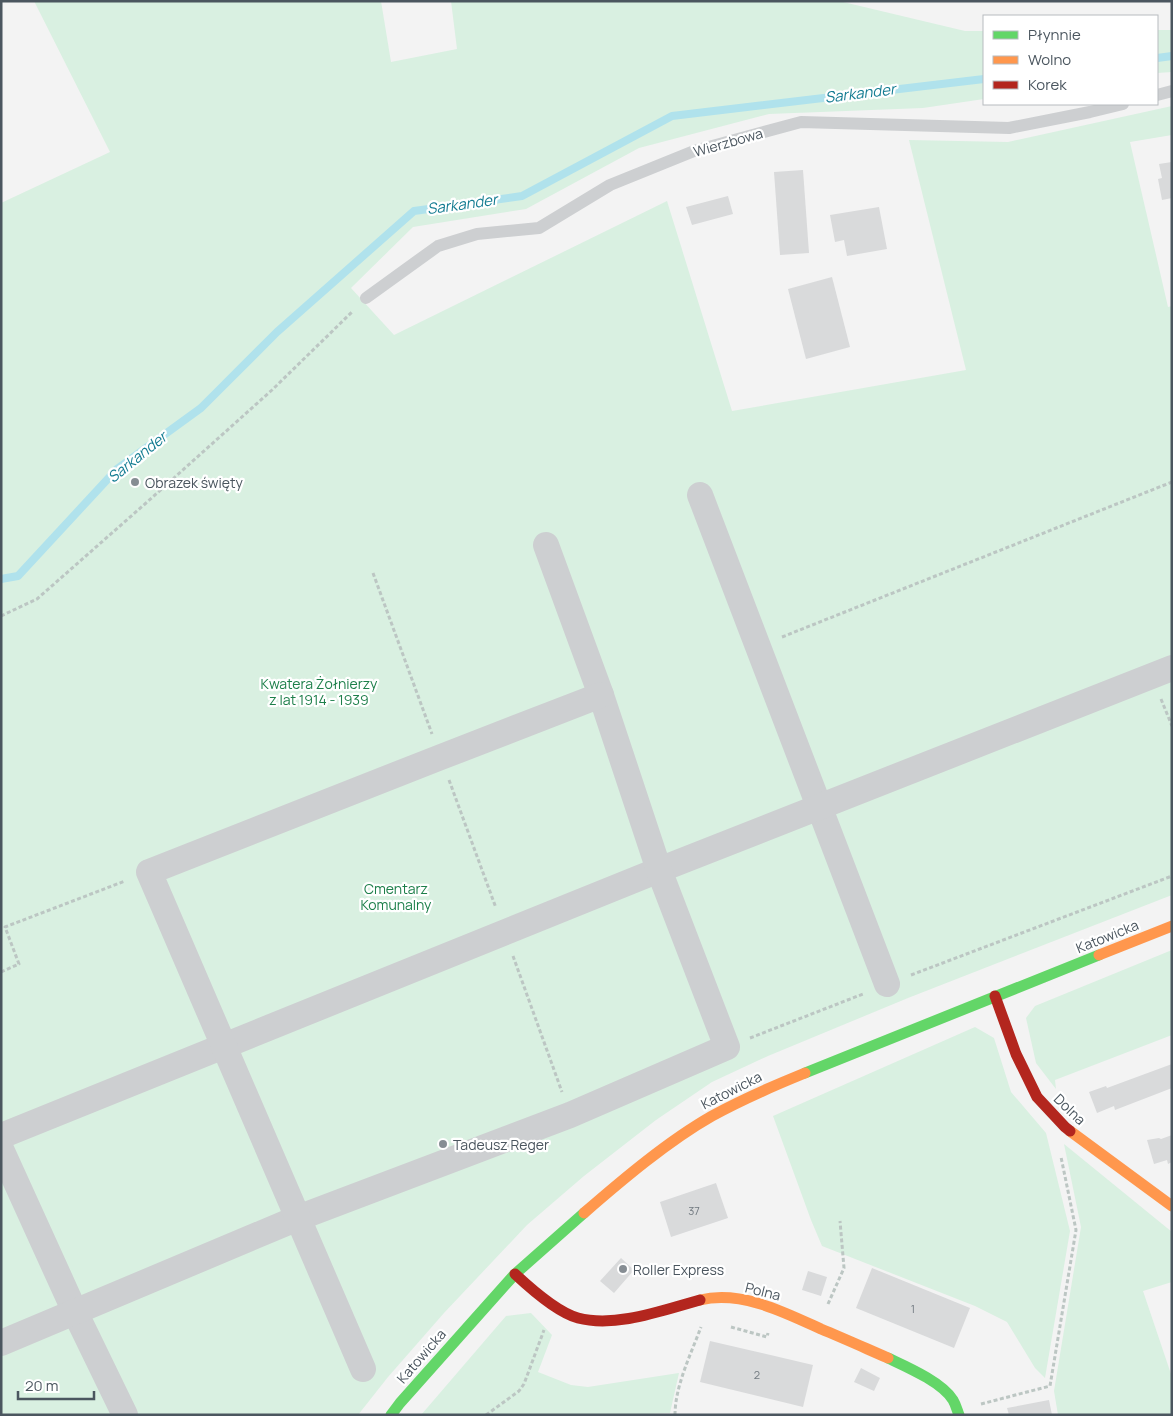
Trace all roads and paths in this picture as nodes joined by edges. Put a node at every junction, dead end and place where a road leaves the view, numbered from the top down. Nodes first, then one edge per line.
1 (1172, 91) edge
2 (1158, 95) edge
3 (1119, 105) edge
4 (366, 298) joint
5 (1172, 482) edge
6 (700, 495) dead end
7 (546, 545) dead end
8 (373, 573) dead end
9 (1, 616) edge
10 (782, 638) dead end
11 (1172, 668) edge
12 (601, 696) junction
13 (441, 757) junction
14 (820, 807) junction
15 (659, 870) junction
16 (149, 872) junction
17 (1172, 876) edge
18 (1172, 926) edge
19 (505, 932) junction
20 (1, 972) edge
21 (887, 984) junction
22 (995, 996) junction
23 (223, 1046) junction
24 (727, 1047) junction
25 (570, 1115) junction
26 (1064, 1127) junction
27 (1, 1136) edge
28 (1, 1149) edge
29 (1172, 1206) edge
30 (298, 1218) junction
31 (840, 1222) dead end
32 (515, 1274) junction
33 (555, 1306) junction
34 (75, 1312) junction
35 (704, 1320) dead end
36 (818, 1327) junction
37 (1, 1343) edge
38 (363, 1369) dead end
39 (959, 1413) edge
40 (125, 1415) edge
41 (391, 1415) edge
42 (486, 1415) edge
43 (675, 1415) edge

1 - 2 lane
3 - 4 lane, Wierzbowa
4 - 9 path
5 - 10 path
6 - 14 street
7 - 12 street
8 - 13 path
11 - 14 street
12 - 13 street
12 - 15 street
13 - 16 street
13 - 19 path
14 - 15 street
14 - 21 street
15 - 19 street
15 - 24 street
16 - 20 path
16 - 23 street
17 - 21 path
18 - 22 street, Katowicka
19 - 23 street
19 - 25 path
21 - 24 path
22 - 26 street, Dolna
22 - 32 street, Katowicka
23 - 27 street
23 - 30 street
24 - 25 street
25 - 30 street
26 - 29 street, Dolna
26 - 39 path
28 - 34 street
30 - 34 street
30 - 38 street
31 - 36 path
32 - 33 street, Polna
32 - 41 street, Katowicka
33 - 36 street, Polna
33 - 42 path
34 - 37 street
34 - 40 street
35 - 43 path
36 - 39 street, Polna

